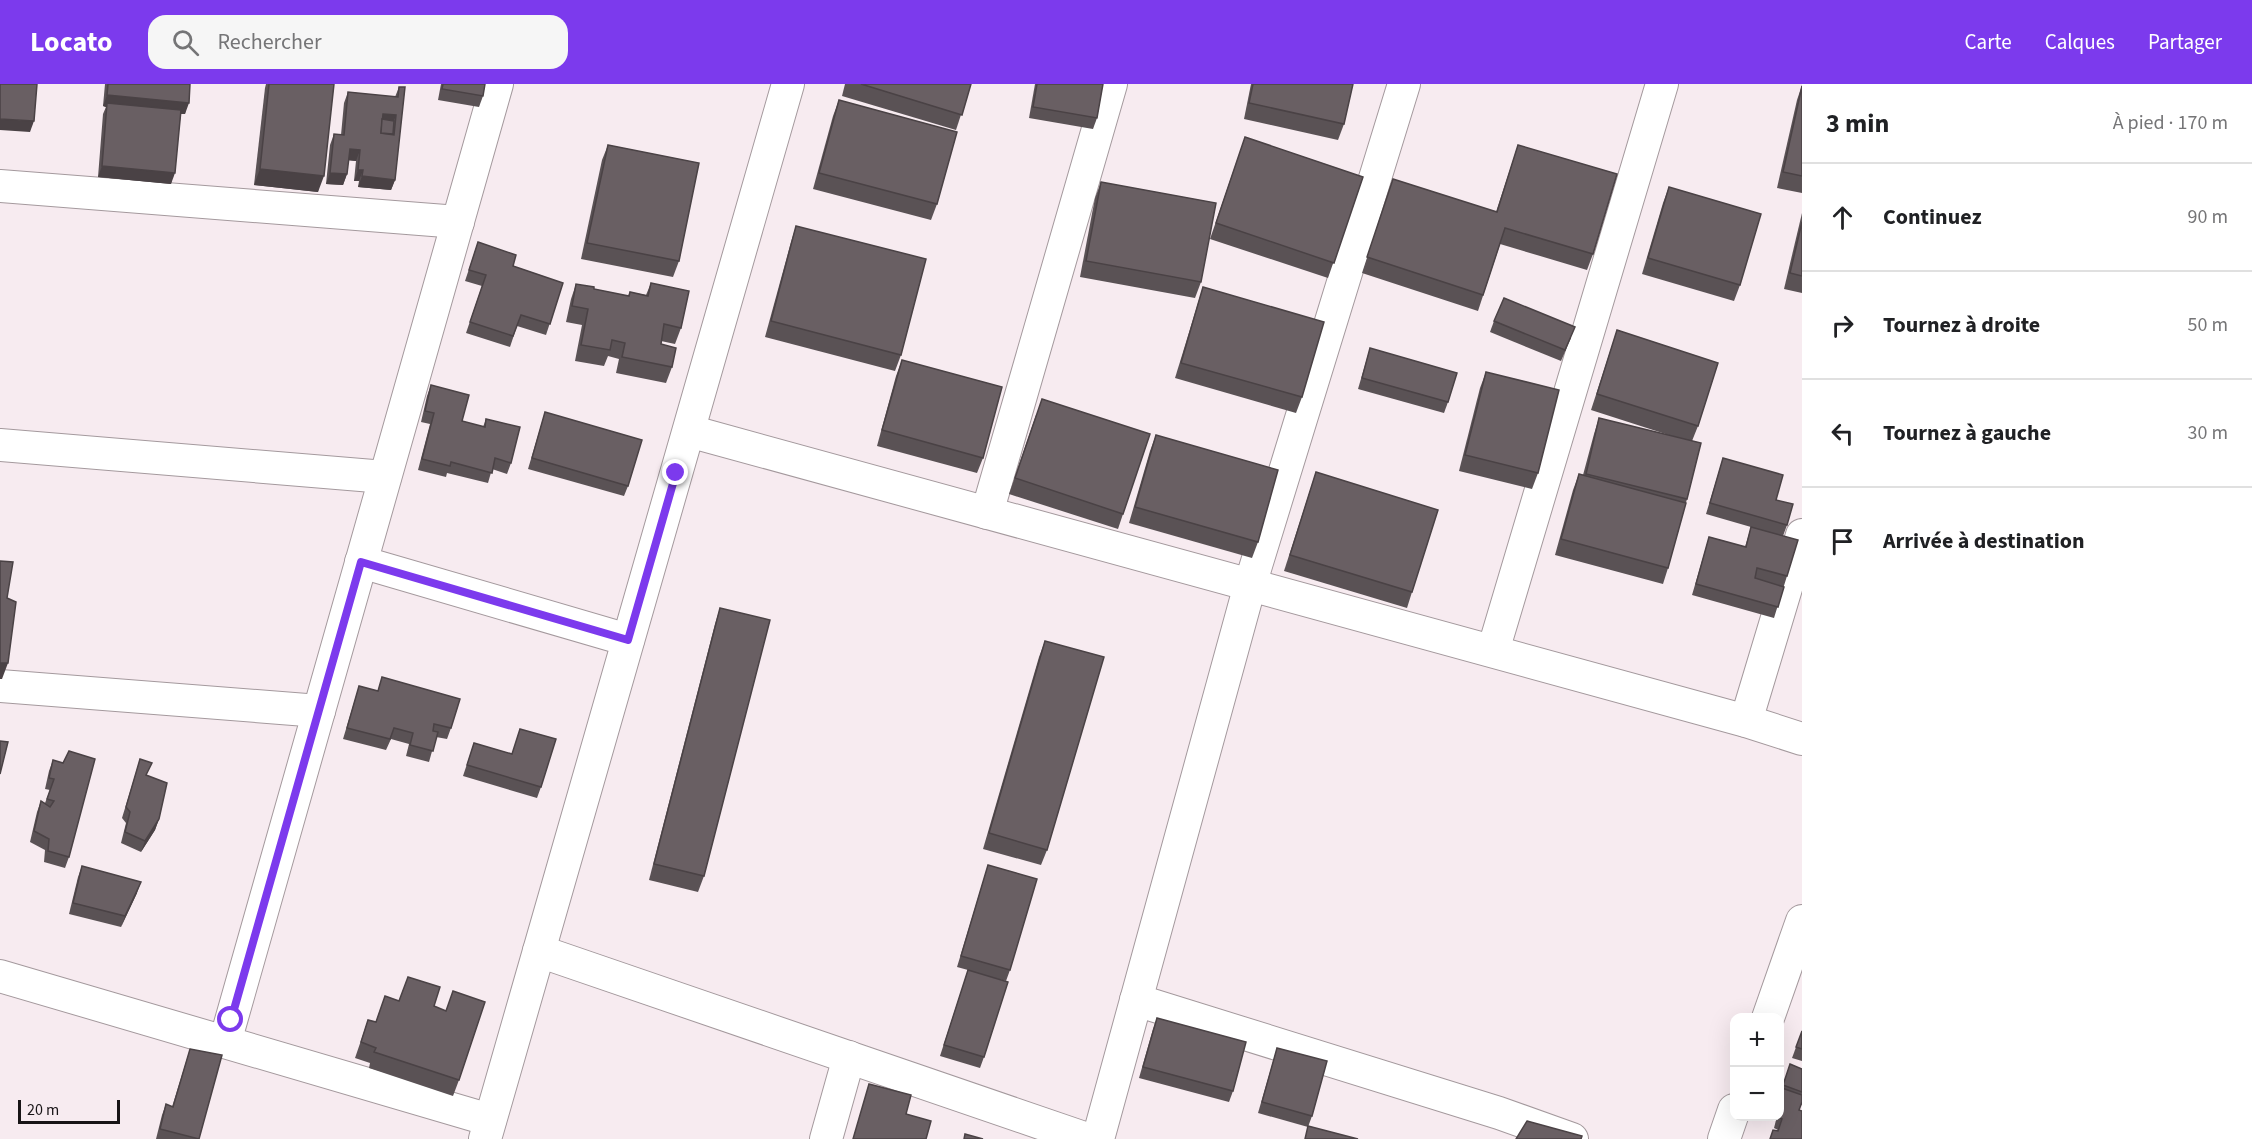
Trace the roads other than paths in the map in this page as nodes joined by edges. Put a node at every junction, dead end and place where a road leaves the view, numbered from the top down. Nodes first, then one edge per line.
1 (497, 84) edge
2 (788, 84) edge
3 (1111, 84) edge
4 (1404, 84) edge
5 (1662, 84) edge
6 (0, 186) edge
7 (458, 222) junction
8 (689, 431) junction
9 (0, 445) edge
10 (385, 477) junction
11 (987, 513) junction
12 (1802, 535) edge
13 (361, 562) junction
14 (1250, 585) junction
15 (628, 640) junction
16 (1493, 651) junction
17 (0, 686) edge
18 (319, 711) junction
19 (1746, 721) junction
20 (1802, 739) edge
21 (1802, 921) edge
22 (539, 951) junction
23 (0, 976) edge
24 (1136, 1000) junction
25 (1769, 1013) edge
26 (225, 1042) junction
27 (849, 1057) junction
28 (1730, 1121) edge
29 (488, 1129) edge
30 (826, 1139) edge
31 (1087, 1139) edge
32 (1098, 1139) edge
33 (1572, 1139) edge
34 (1724, 1139) edge

1 - 7 street
2 - 8 street
3 - 11 street
4 - 14 street
5 - 16 street
6 - 7 street
7 - 10 street
8 - 11 street
8 - 15 street
9 - 10 street
10 - 13 street
11 - 14 street
12 - 19 street
13 - 15 street
13 - 18 street
14 - 16 street
14 - 24 street
15 - 22 street
16 - 19 street
17 - 18 street
18 - 26 street
19 - 20 street
21 - 25 street
22 - 27 street
22 - 29 street
23 - 26 street
24 - 32 street
24 - 33 street
26 - 29 street
27 - 30 street
27 - 31 street
28 - 34 street

